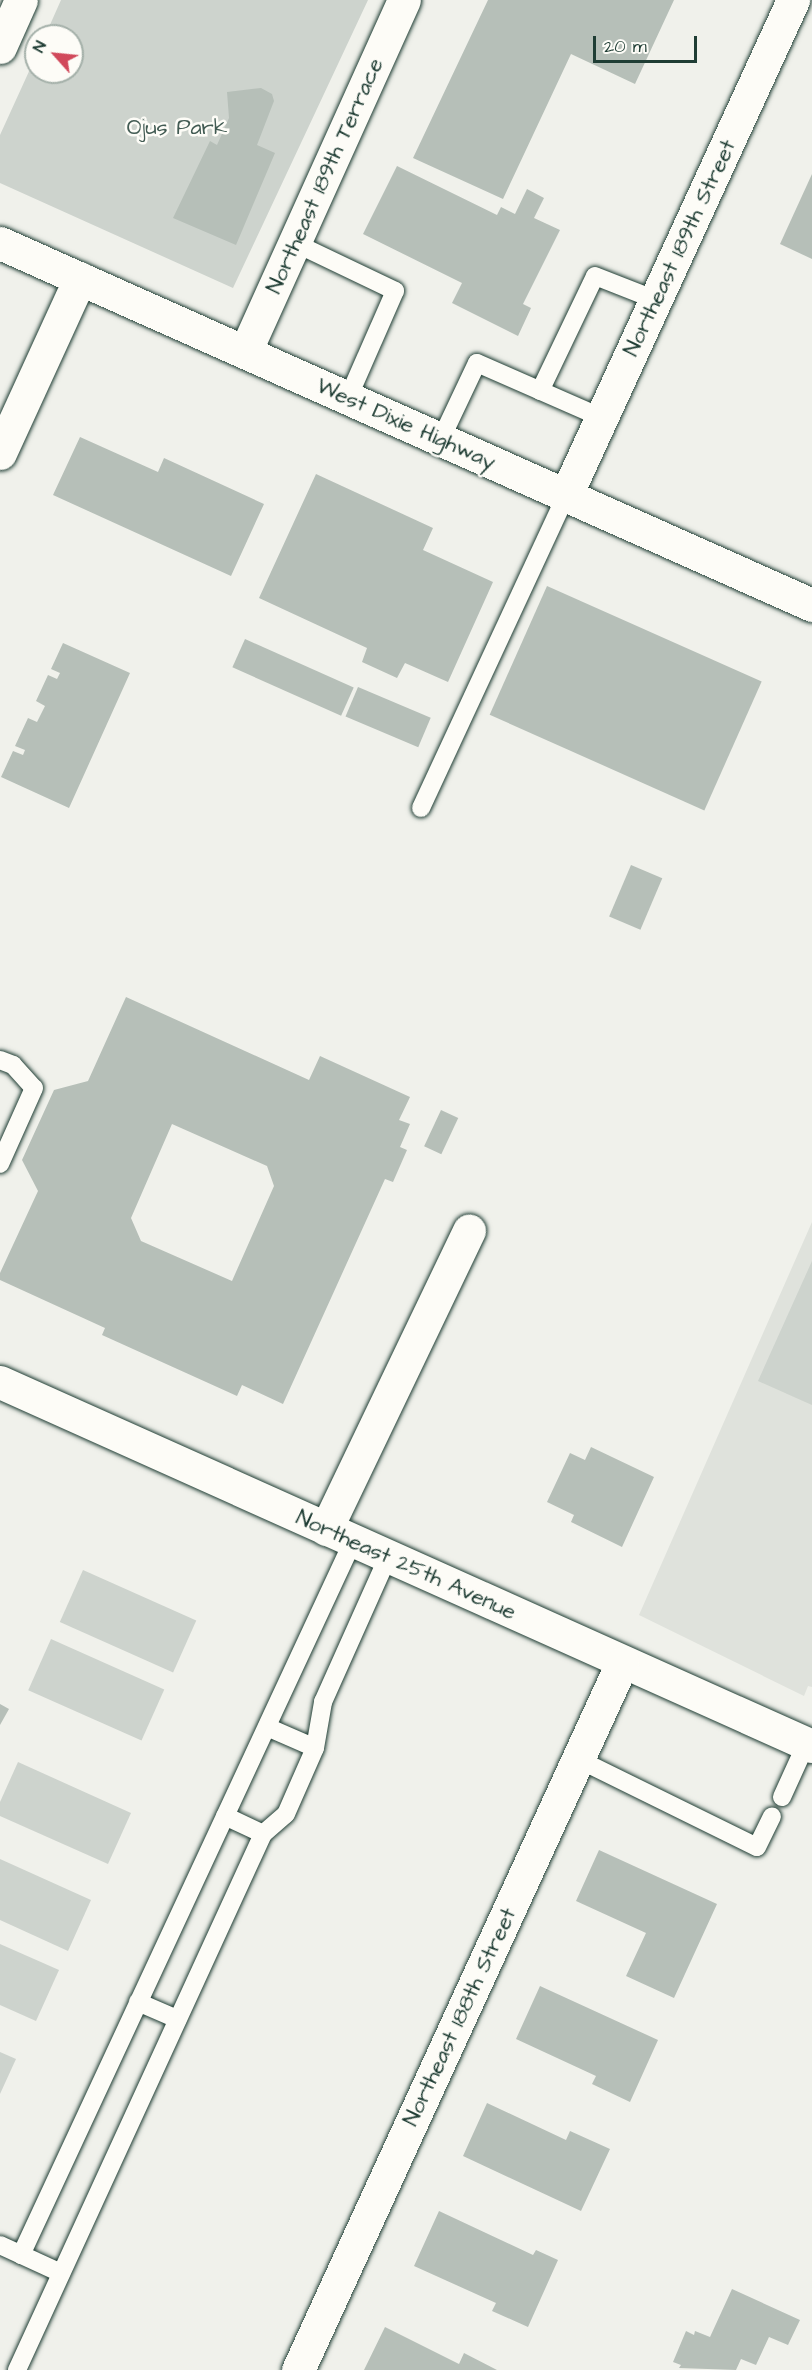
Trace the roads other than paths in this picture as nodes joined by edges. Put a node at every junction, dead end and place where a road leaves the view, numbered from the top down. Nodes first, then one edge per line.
1 (21, 0) edge
2 (404, 0) edge
3 (793, 0) edge
4 (0, 47) edge
5 (0, 243) edge
6 (295, 243) junction
7 (80, 278) junction
8 (656, 300) junction
9 (245, 352) junction
10 (540, 391) junction
11 (348, 398) junction
12 (602, 418) junction
13 (441, 440) junction
14 (0, 453) edge
15 (566, 495) junction
16 (812, 605) edge
17 (421, 808) dead end
18 (0, 1059) edge
19 (0, 1164) edge
20 (469, 1231) dead end
21 (0, 1382) edge
22 (339, 1535) junction
23 (388, 1557) junction
24 (622, 1663) junction
25 (267, 1727) junction
26 (809, 1745) edge
27 (315, 1748) junction
28 (578, 1759) junction
29 (782, 1797) dead end
30 (225, 1816) junction
31 (772, 1816) dead end
32 (263, 1834) junction
33 (138, 2002) junction
34 (177, 2019) junction
35 (0, 2246) edge
36 (21, 2255) junction
37 (61, 2273) junction
38 (17, 2370) edge
39 (298, 2370) edge

1 - 4 street
2 - 6 street, Northeast 189th Terrace
3 - 8 street, Northeast 189th Street
5 - 7 street, West Dixie Highway
6 - 9 street, Northeast 189th Terrace
6 - 11 lane
7 - 9 street, West Dixie Highway
7 - 14 street
8 - 10 lane
8 - 12 street, Northeast 189th Street
9 - 11 street, West Dixie Highway
10 - 12 lane
10 - 13 lane
11 - 13 street, West Dixie Highway
12 - 15 street, Northeast 189th Street
13 - 15 street, West Dixie Highway
15 - 16 street, West Dixie Highway
15 - 17 lane
18 - 19 lane
20 - 22 street
21 - 22 street, Northeast 25th Avenue
22 - 23 street, Northeast 25th Avenue
22 - 25 lane
23 - 24 street, Northeast 25th Avenue
23 - 27 lane
24 - 26 street, Northeast 25th Avenue
24 - 28 street, Northeast 188th Street
25 - 27 lane
25 - 30 lane
26 - 29 lane
27 - 32 lane
28 - 31 lane
28 - 39 street, Northeast 188th Street
30 - 32 lane
30 - 33 lane
32 - 34 lane
33 - 34 lane
33 - 36 lane
34 - 37 lane
35 - 36 lane
36 - 37 lane
37 - 38 lane

